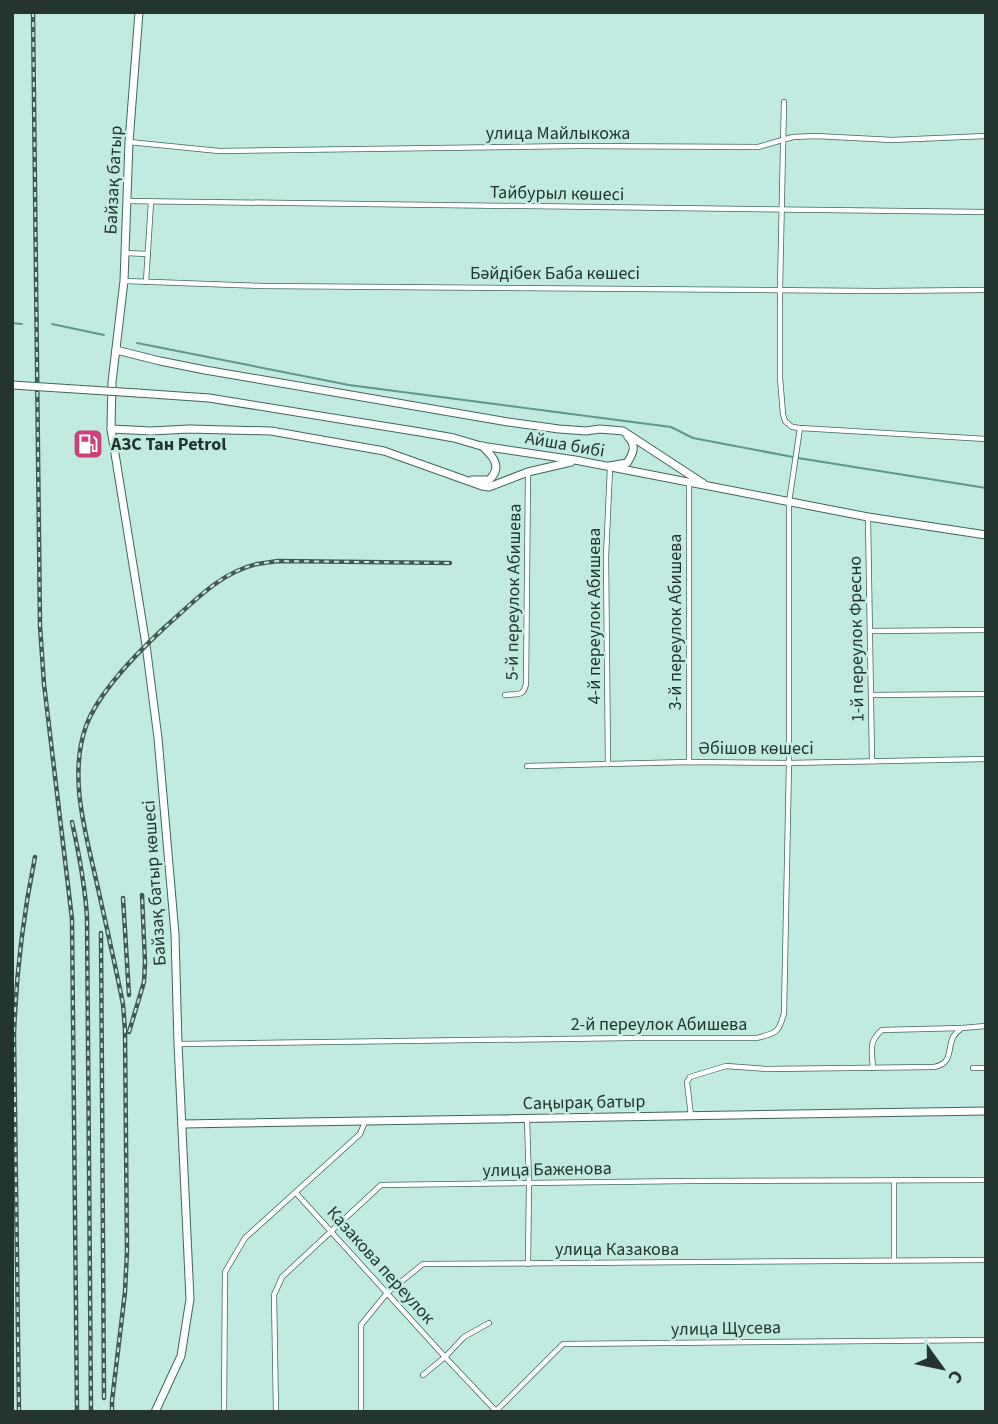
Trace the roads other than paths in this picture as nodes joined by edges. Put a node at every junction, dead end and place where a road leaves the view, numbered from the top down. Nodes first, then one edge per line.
1 (139, 12) edge
2 (784, 102) dead end
3 (986, 136) edge
4 (782, 141) junction
5 (129, 142) junction
6 (128, 201) junction
7 (151, 202) junction
8 (780, 211) junction
9 (986, 212) edge
10 (125, 253) junction
11 (148, 254) junction
12 (124, 281) junction
13 (146, 282) junction
14 (779, 289) junction
15 (986, 290) edge
16 (116, 350) junction
17 (12, 385) edge
18 (800, 428) junction
19 (111, 429) junction
20 (623, 431) junction
21 (986, 439) edge
22 (481, 446) junction
23 (575, 460) junction
24 (607, 467) junction
25 (528, 472) junction
26 (464, 480) junction
27 (689, 483) junction
28 (707, 486) junction
29 (789, 502) junction
30 (868, 517) junction
31 (986, 535) edge
32 (986, 630) edge
33 (870, 632) junction
34 (986, 694) edge
35 (505, 695) dead end
36 (871, 695) junction
37 (986, 758) edge
38 (872, 761) junction
39 (689, 762) junction
40 (789, 763) junction
41 (608, 764) junction
42 (527, 766) dead end
43 (986, 1027) edge
44 (962, 1028) junction
45 (178, 1044) junction
46 (873, 1068) junction
47 (973, 1068) dead end
48 (986, 1068) edge
49 (986, 1111) edge
50 (691, 1116) junction
51 (527, 1119) junction
52 (365, 1121) junction
53 (182, 1124) junction
54 (986, 1180) edge
55 (894, 1181) junction
56 (529, 1184) junction
57 (296, 1193) junction
58 (332, 1231) junction
59 (894, 1260) junction
60 (986, 1260) edge
61 (528, 1264) junction
62 (387, 1293) junction
63 (489, 1323) dead end
64 (986, 1340) edge
65 (445, 1357) junction
66 (424, 1375) dead end
67 (496, 1411) edge
68 (155, 1412) edge
69 (225, 1412) edge
70 (276, 1412) edge
71 (361, 1412) edge

1 - 5 main road, Байзақ батыр
2 - 4 street
3 - 4 street, улица Майлыкожа
4 - 5 street, улица Майлыкожа
4 - 8 street
5 - 6 main road, Байзақ батыр
6 - 7 street, Тайбурыл көшесі
6 - 10 main road, Байзақ батыр
7 - 8 street, Тайбурыл көшесі
7 - 11 street
8 - 9 street, Тайбурыл көшесі
8 - 14 street
10 - 11 street
10 - 12 main road, Байзақ батыр
11 - 13 street
12 - 13 street, Бәйдібек Баба көшесі
12 - 16 main road, Байзақ батыр
13 - 14 street, Бәйдібек Баба көшесі
14 - 15 street, Бәйдібек Баба көшесі
14 - 18 street
16 - 19 main road, Байзақ батыр көшесі
16 - 20 main road
17 - 22 main road, Айша бибі, bridge
18 - 21 street
18 - 29 street, 2-й переулок Абишева
19 - 26 main road
19 - 45 main road, Байзақ батыр көшесі
20 - 24 main road
20 - 28 main road
22 - 23 main road, Айша бибі
22 - 26 main road
23 - 24 main road, Айша бибі
23 - 25 main road
24 - 27 main road, Айша бибі
24 - 41 street, 4-й переулок Абишева
25 - 26 main road
25 - 35 street, 5-й переулок Абишева
27 - 28 main road, Айша бибі
27 - 39 street, 3-й переулок Абишева
28 - 29 main road, Айша бибі
29 - 30 main road, Айша бибі
29 - 40 street, 2-й переулок Абишева
30 - 31 main road, Айша бибі
30 - 33 street, 1-й переулок Фресно
32 - 33 street
33 - 36 street, 1-й переулок Фресно
34 - 36 street
36 - 38 street, 1-й переулок Фресно
37 - 38 street, Әбішов көшесі
38 - 40 street, Әбішов көшесі
39 - 40 street, Әбішов көшесі
39 - 41 street, Әбішов көшесі
40 - 45 street, 2-й переулок Абишева
41 - 42 street, Әбішов көшесі
43 - 44 street
44 - 46 street
44 - 46 street
45 - 53 main road, Байзақ батыр көшесі
46 - 50 street
47 - 48 street
49 - 50 main road, Саңырақ батыр
50 - 51 main road, Саңырақ батыр
51 - 52 main road, Саңырақ батыр
51 - 56 street
52 - 53 main road, Саңырақ батыр
52 - 57 street
53 - 68 main road, Байзақ батыр көшесі
54 - 55 street, улица Баженова
55 - 56 street, улица Баженова
55 - 59 street
56 - 58 street, улица Баженова
56 - 61 street
57 - 58 street, Казакова переулок
57 - 69 street
58 - 62 street, Казакова переулок
58 - 70 street, улица Баженова
59 - 60 street, улица Казакова
59 - 61 street, улица Казакова
61 - 62 street, улица Казакова
62 - 65 street, Казакова переулок
62 - 71 street, улица Казакова
63 - 65 street
64 - 67 street, улица Щусева
65 - 66 street
65 - 67 street, Казакова переулок

